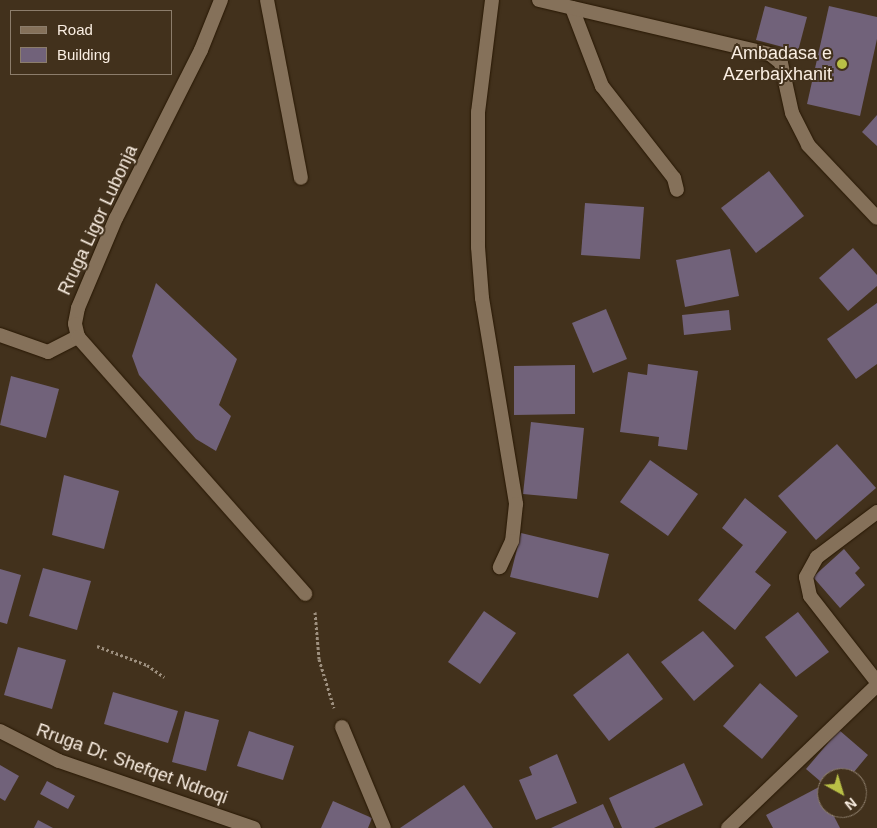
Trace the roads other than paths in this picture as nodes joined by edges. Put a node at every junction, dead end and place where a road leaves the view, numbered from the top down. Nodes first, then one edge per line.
1 (221, 0) edge
2 (267, 0) edge
3 (492, 0) edge
4 (539, 0) edge
5 (572, 8) junction
6 (301, 178) dead end
7 (677, 190) dead end
8 (877, 218) edge
9 (0, 335) edge
10 (78, 337) junction
11 (877, 512) edge
12 (500, 567) dead end
13 (304, 594) road end
14 (877, 683) edge
15 (342, 727) road end
16 (0, 731) edge
17 (254, 828) edge
18 (384, 828) edge
19 (728, 828) edge

1 - 10 street, Rruga Ligor Lubonja
2 - 6 street
3 - 12 street
4 - 5 street
5 - 7 street
5 - 8 street
9 - 10 street
10 - 13 street
11 - 14 street
14 - 19 street
15 - 18 street
16 - 17 street, Rruga Dr. Shefqet Ndroqi

